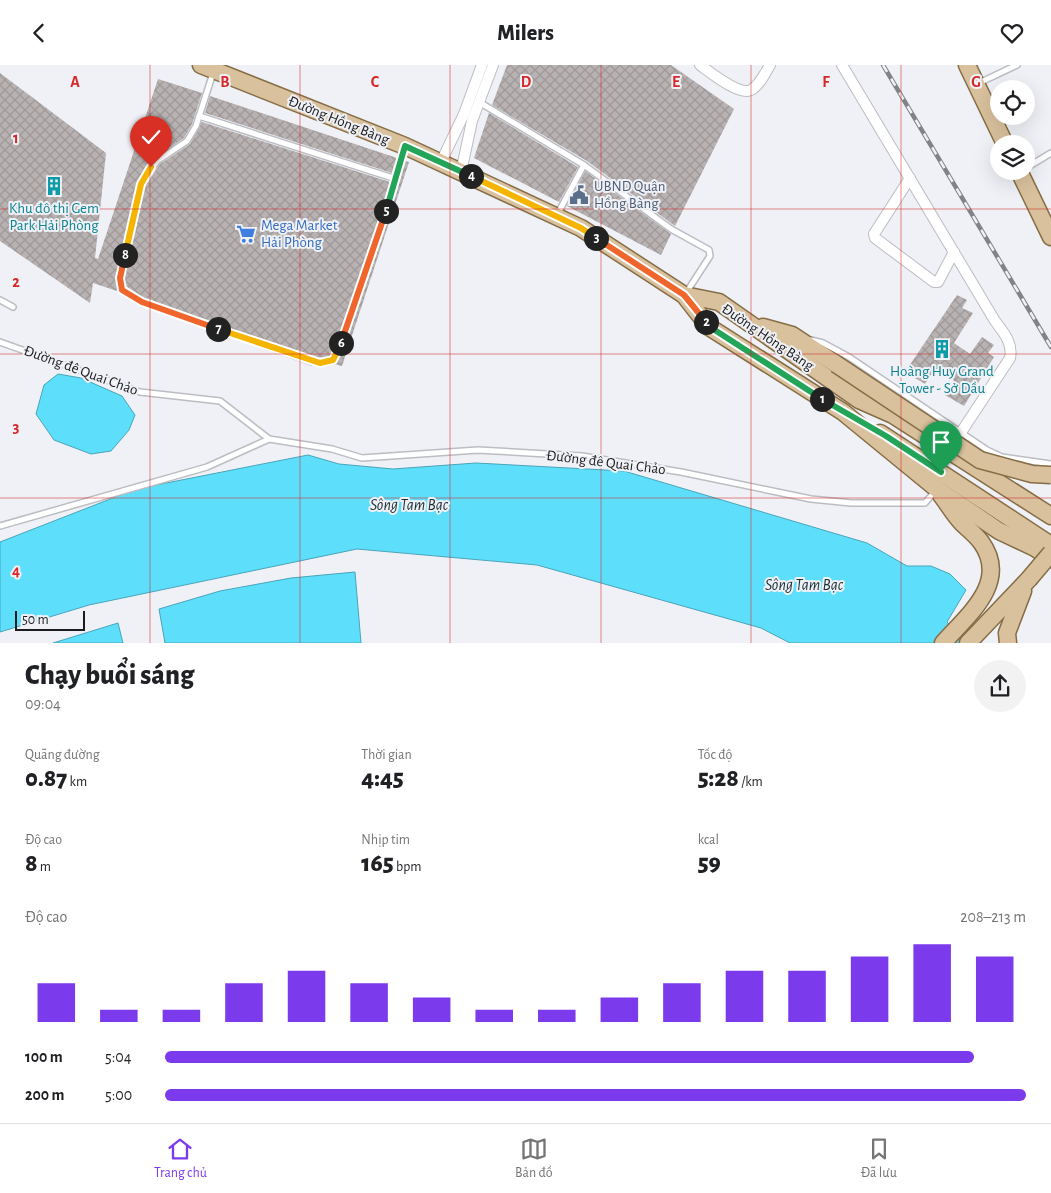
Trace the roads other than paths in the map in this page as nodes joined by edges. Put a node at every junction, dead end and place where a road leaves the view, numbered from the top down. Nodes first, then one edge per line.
1 (482, 65) edge
2 (493, 65) edge
3 (700, 65) edge
4 (770, 65) edge
5 (967, 65) edge
6 (1016, 65) edge
7 (841, 66) edge
8 (208, 68) edge
9 (976, 84) junction
10 (474, 100) junction
11 (199, 116) junction
12 (1001, 135) edge
13 (405, 146) junction
14 (1051, 153) edge
15 (441, 162) junction
16 (1035, 163) edge
17 (584, 165) junction
18 (461, 171) junction
19 (910, 178) junction
20 (396, 179) junction
21 (1025, 180) edge
22 (556, 217) junction
23 (1051, 237) edge
24 (954, 252) junction
25 (684, 295) junction
26 (0, 299) edge
27 (13, 307) dead end
28 (750, 323) junction
29 (792, 335) junction
30 (0, 341) edge
31 (859, 400) junction
32 (843, 412) junction
33 (960, 434) junction
34 (269, 439) junction
35 (1028, 462) junction
36 (1051, 464) edge
37 (1050, 480) edge
38 (937, 489) junction
39 (1051, 516) edge
40 (0, 527) edge
41 (1051, 533) edge
42 (1051, 545) edge
43 (1051, 553) edge
44 (1050, 567) edge
45 (1029, 579) junction
46 (943, 643) edge
47 (968, 643) edge
48 (1008, 643) edge

1 - 10 street
2 - 10 street
3 - 4 street
5 - 9 main road
6 - 9 lane
7 - 19 street
8 - 11 lane
8 - 13 main road, Đường Hồng Bàng
9 - 12 main road
10 - 15 street
10 - 17 lane
10 - 18 street
11 - 20 lane
11 - 20 lane
13 - 15 main road, Đường Hồng Bàng
13 - 20 lane
14 - 16 lane
15 - 18 main road, Đường Hồng Bàng
17 - 22 lane
17 - 25 lane
18 - 22 main road, Đường Hồng Bàng
19 - 24 street
19 - 24 street
21 - 23 main road
22 - 25 main road, Đường Hồng Bàng
24 - 33 street
25 - 28 main road, Đường Hồng Bàng
25 - 32 main road, Đường Hồng Bàng
26 - 27 lane
28 - 29 main road
28 - 31 main road, Đường Hồng Bàng
29 - 33 lane
29 - 37 main road, bridge
30 - 34 lane, Đường đê Quai Chảo
31 - 39 main road, Đường Hồng Bàng
31 - 41 main road
32 - 38 main road, Đường Hồng Bàng
32 - 42 main road
33 - 35 lane
34 - 38 lane, Đường đê Quai Chảo
34 - 40 lane
35 - 36 lane
35 - 37 lane
38 - 44 main road, Đường Hồng Bàng
38 - 46 main road
43 - 45 main road, bridge
45 - 47 main road
45 - 48 main road

